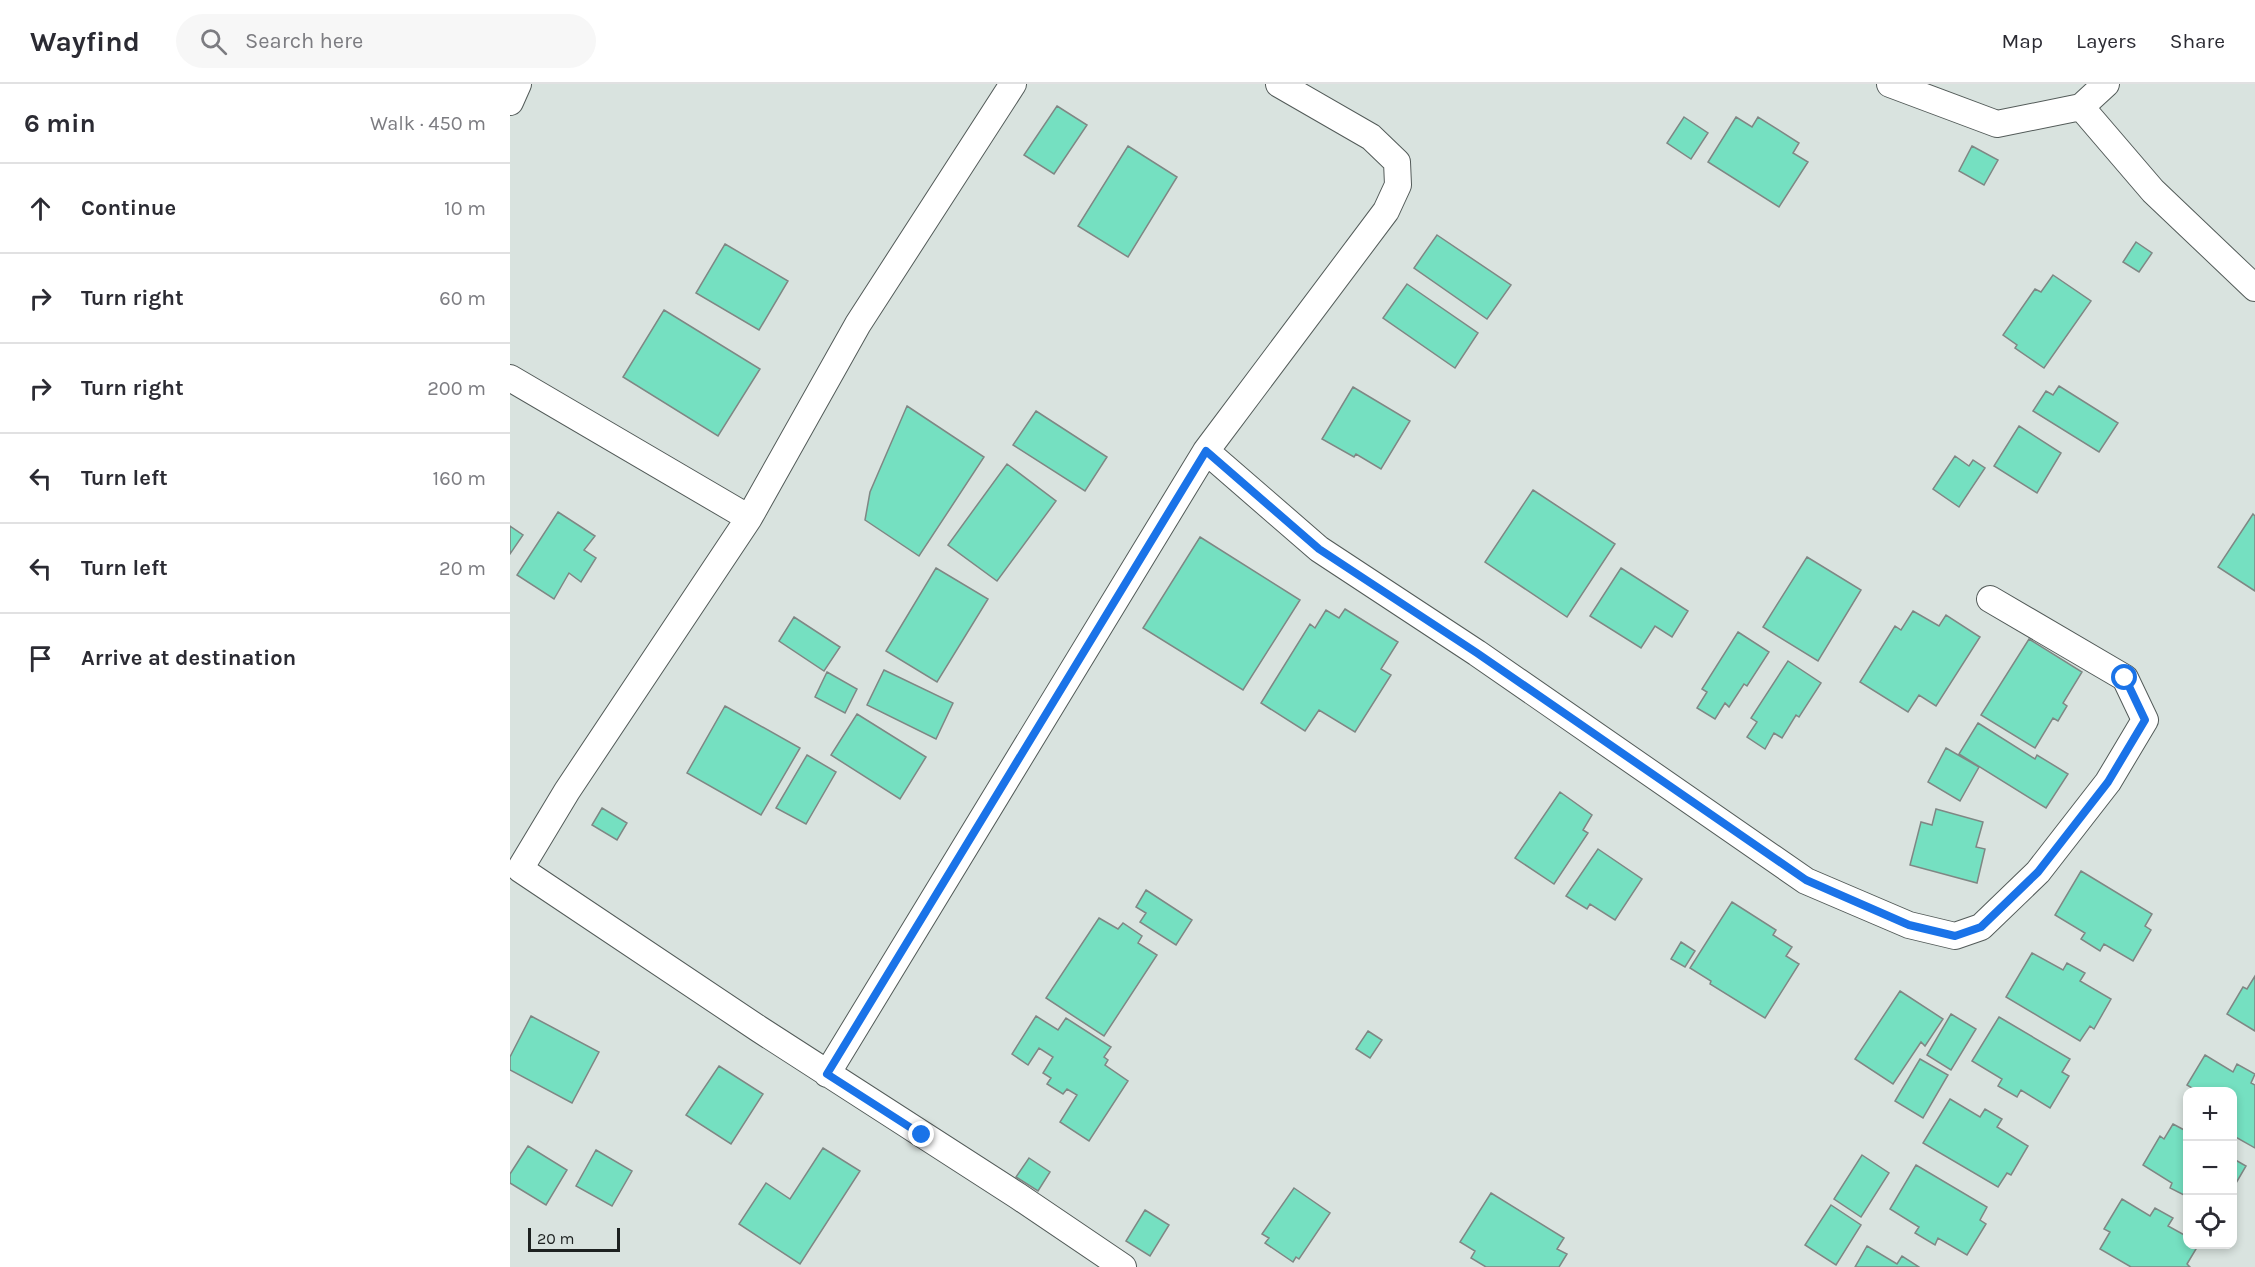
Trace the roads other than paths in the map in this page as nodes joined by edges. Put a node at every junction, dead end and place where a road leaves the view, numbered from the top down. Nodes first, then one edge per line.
1 (518, 84) edge
2 (1013, 84) edge
3 (1279, 84) edge
4 (1890, 84) edge
5 (2106, 84) edge
6 (510, 102) edge
7 (2081, 106) junction
8 (2255, 288) edge
9 (510, 378) edge
10 (1206, 451) junction
11 (749, 518) junction
12 (1990, 599) dead end
13 (515, 877) edge
14 (827, 1074) junction
15 (1123, 1267) edge

1 - 6 street
2 - 11 street
3 - 10 street
4 - 7 street
5 - 7 street
7 - 8 street
9 - 11 street
10 - 12 street
10 - 14 street
11 - 13 street
13 - 14 street
14 - 15 street

